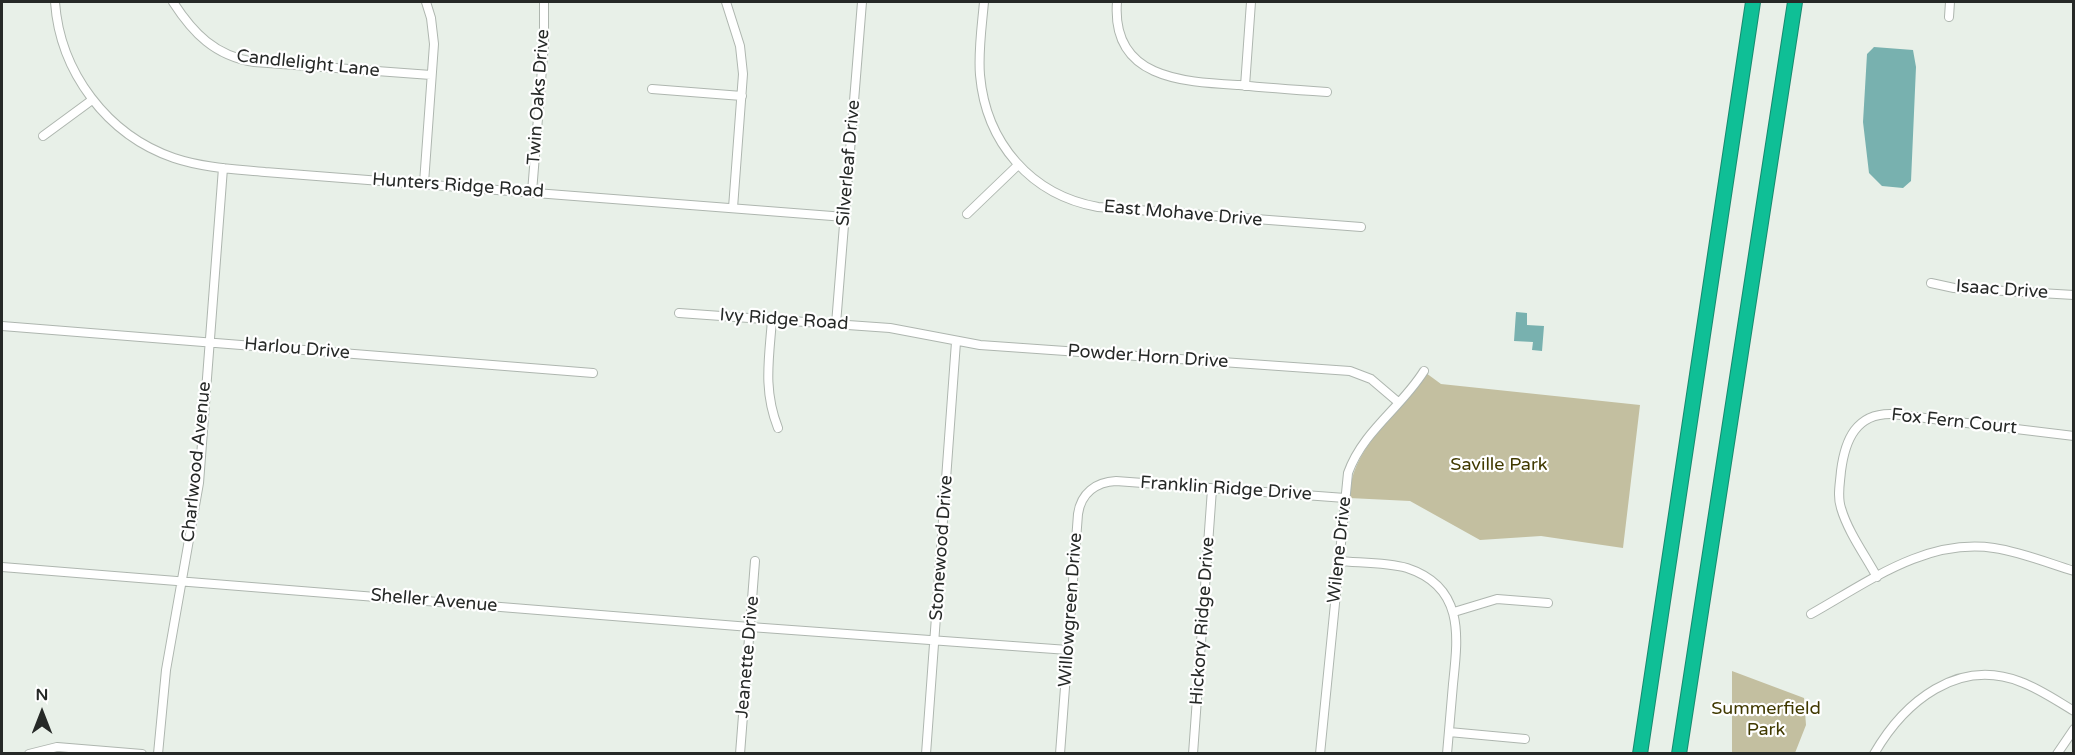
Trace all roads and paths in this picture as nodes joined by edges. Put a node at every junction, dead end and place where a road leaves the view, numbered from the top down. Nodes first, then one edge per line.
1 (56, 2) edge
2 (173, 2) edge
3 (426, 2) edge
4 (544, 2) edge
5 (726, 2) edge
6 (862, 2) edge
7 (984, 2) edge
8 (1117, 2) edge
9 (1251, 2) edge
10 (1753, 2) edge
11 (1795, 2) edge
12 (1950, 2) edge
13 (1949, 17) dead end
14 (431, 75) junction
15 (1245, 86) junction
16 (652, 89) dead end
17 (1327, 92) dead end
18 (742, 96) junction
19 (92, 99) junction
20 (43, 136) dead end
21 (1017, 166) junction
22 (223, 168) junction
23 (424, 183) junction
24 (532, 192) junction
25 (733, 208) junction
26 (967, 214) dead end
27 (844, 217) junction
28 (1361, 227) dead end
29 (1930, 283) dead end
30 (2073, 295) edge
31 (679, 313) dead end
32 (772, 320) junction
33 (837, 324) junction
34 (2, 326) edge
35 (890, 328) joint
36 (208, 342) junction
37 (956, 342) junction
38 (1424, 371) dead end
39 (592, 373) dead end
40 (1398, 402) junction
41 (778, 428) dead end
42 (2073, 436) edge
43 (1107, 481) joint
44 (1212, 489) junction
45 (1345, 498) junction
46 (755, 561) dead end
47 (1338, 561) junction
48 (2, 567) edge
49 (2073, 571) edge
50 (1877, 577) junction
51 (182, 581) junction
52 (1548, 603) dead end
53 (1454, 612) junction
54 (1811, 614) dead end
55 (750, 627) junction
56 (935, 640) junction
57 (1068, 650) junction
58 (2073, 711) edge
59 (2073, 729) edge
60 (1449, 732) junction
61 (1525, 739) dead end
62 (29, 753) edge
63 (142, 753) edge
64 (158, 753) edge
65 (740, 753) edge
66 (926, 753) edge
67 (1060, 753) edge
68 (1193, 753) edge
69 (1320, 753) edge
70 (1447, 753) edge
71 (1640, 753) edge
72 (1679, 753) edge
73 (1874, 753) edge
74 (2057, 753) edge

1 - 19 street, Hunters Ridge Road
2 - 14 street, Candlelight Lane
3 - 14 street
4 - 24 street, Twin Oaks Drive
5 - 18 street
6 - 27 street, Silverleaf Drive
7 - 21 street
8 - 15 street
9 - 15 street
10 - 71 highway
11 - 72 highway
12 - 13 street
14 - 23 street
15 - 17 street
16 - 18 street
18 - 25 street
19 - 20 street
19 - 22 street, Hunters Ridge Road
21 - 26 street
21 - 28 street, East Mohave Drive
22 - 23 street, Hunters Ridge Road
22 - 36 street, Charlwood Avenue
23 - 24 street, Hunters Ridge Road
24 - 25 street, Hunters Ridge Road
25 - 27 street, Hunters Ridge Road
27 - 33 street, Silverleaf Drive
29 - 30 street, Isaac Drive
31 - 32 street, Ivy Ridge Road
32 - 33 street, Ivy Ridge Road
32 - 41 street
33 - 35 street, Ivy Ridge Road
34 - 36 street, Harlou Drive
35 - 37 street, Powder Horn Drive
36 - 39 street, Harlou Drive
36 - 51 street, Charlwood Avenue
37 - 40 street, Powder Horn Drive
37 - 56 street, Stonewood Drive
38 - 40 street, Wilene Drive
40 - 45 street, Wilene Drive
42 - 50 street, Fox Fern Court
43 - 44 street, Franklin Ridge Drive
43 - 57 street, Willowgreen Drive
44 - 45 street, Franklin Ridge Drive
44 - 68 street, Hickory Ridge Drive
45 - 47 street, Wilene Drive
46 - 55 street, Jeanette Drive
47 - 53 street
47 - 69 street, Wilene Drive
48 - 51 street, Sheller Avenue
49 - 50 street
50 - 54 street
51 - 55 street, Sheller Avenue
51 - 64 street, Charlwood Avenue
52 - 53 street
53 - 60 street
55 - 56 street, Sheller Avenue
55 - 65 street, Jeanette Drive
56 - 57 street, Sheller Avenue
56 - 66 street, Stonewood Drive
57 - 67 street, Willowgreen Drive
58 - 73 street
59 - 74 street
60 - 61 street
60 - 70 street
62 - 63 street

